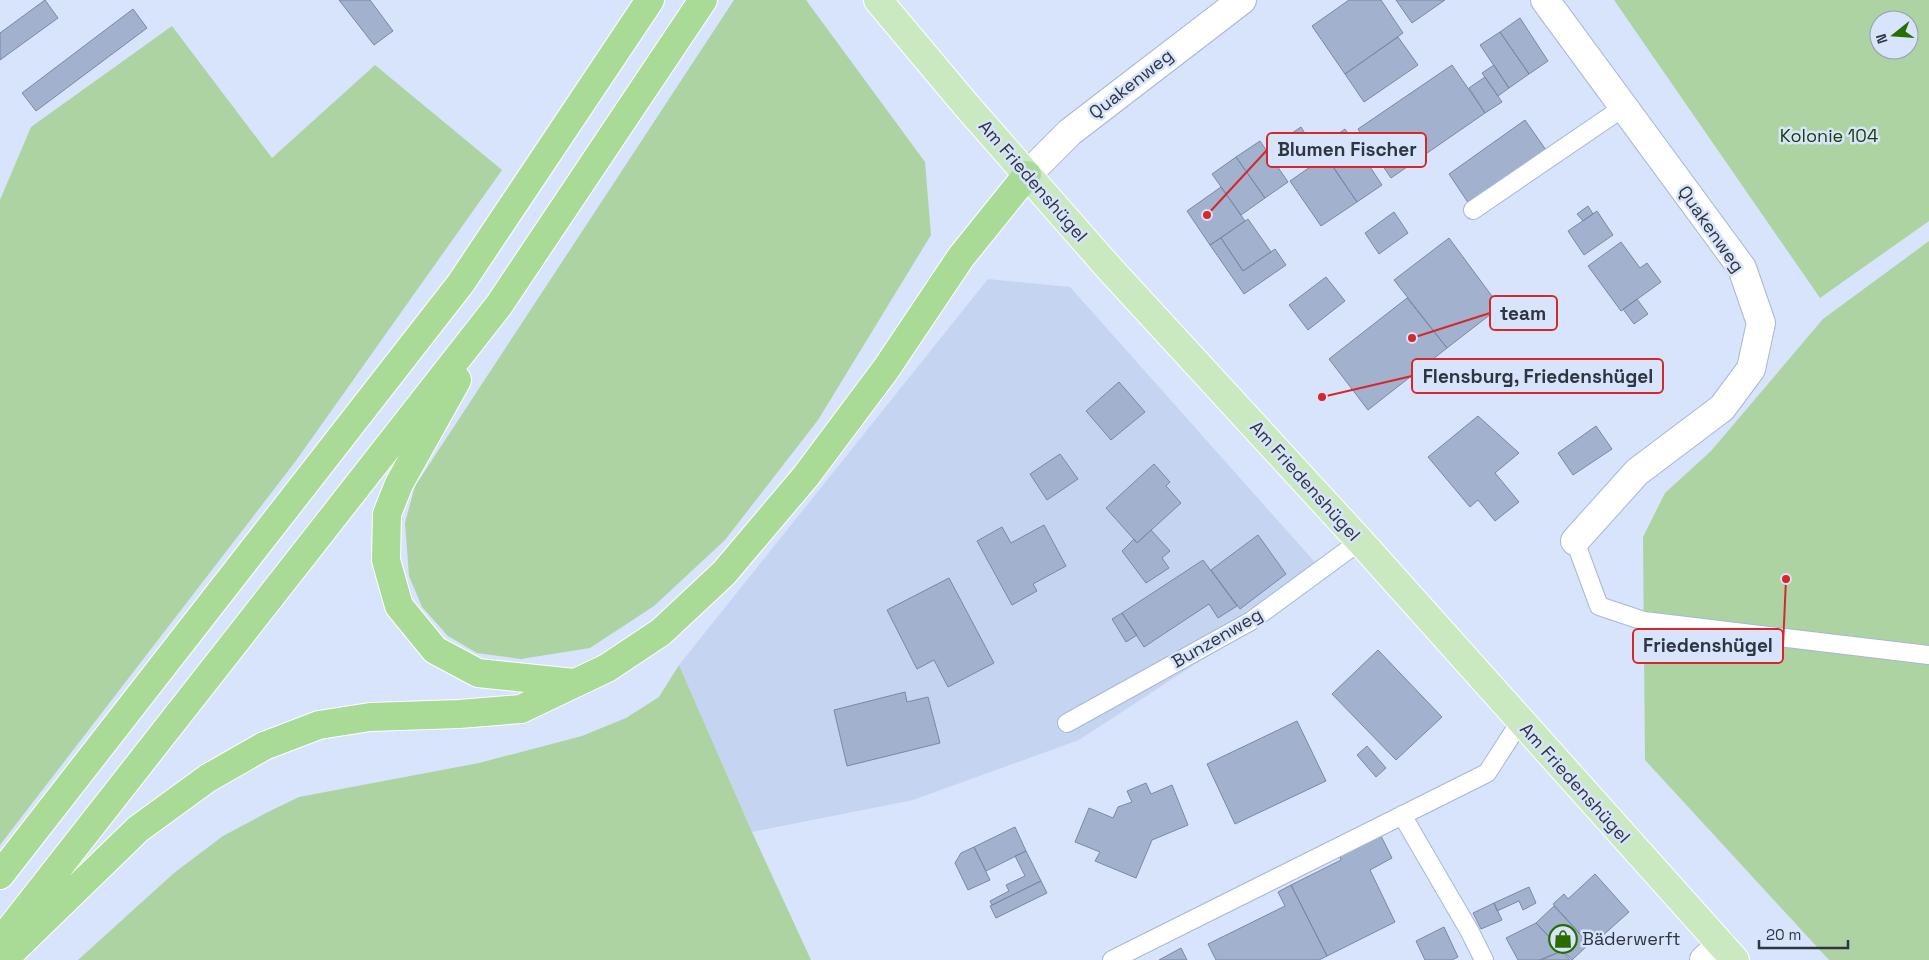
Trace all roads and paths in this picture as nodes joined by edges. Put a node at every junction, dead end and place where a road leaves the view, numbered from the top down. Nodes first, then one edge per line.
1 (650, 0) edge
2 (703, 0) edge
3 (878, 0) edge
4 (1242, 0) edge
5 (1546, 0) edge
6 (1624, 107) junction
7 (1027, 175) junction
8 (1473, 210) dead end
9 (499, 305) junction
10 (1360, 541) junction
11 (1575, 541) joint
12 (1929, 655) edge
13 (574, 683) junction
14 (1520, 722) junction
15 (1067, 723) dead end
16 (1402, 816) junction
17 (0, 875) edge
18 (0, 942) edge
19 (1720, 955) edge
20 (3, 960) edge
21 (1112, 960) edge
22 (1484, 960) edge

1 - 17 highway
2 - 9 highway
3 - 7 main road, Am Friedenshügel
4 - 7 street, Quakenweg
5 - 6 street, Quakenweg
6 - 8 lane
6 - 11 street, Quakenweg
7 - 10 main road, Am Friedenshügel
7 - 13 highway
9 - 13 highway
9 - 18 highway
10 - 14 main road, Am Friedenshügel
10 - 15 lane, Bunzenweg
11 - 12 lane
13 - 20 highway
14 - 16 lane
14 - 19 main road, Am Friedenshügel
16 - 21 lane
16 - 22 lane

